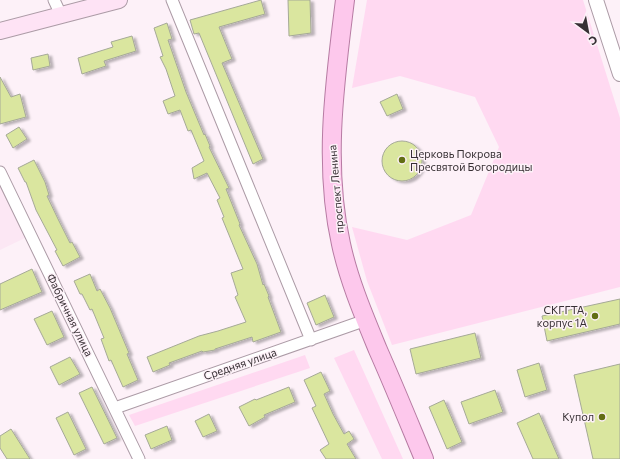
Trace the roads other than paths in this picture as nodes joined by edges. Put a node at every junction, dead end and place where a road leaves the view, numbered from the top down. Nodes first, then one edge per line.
1 (54, 0) edge
2 (119, 0) edge
3 (172, 0) edge
4 (345, 0) edge
5 (596, 0) edge
6 (61, 15) junction
7 (0, 31) edge
8 (620, 74) edge
9 (0, 172) edge
10 (366, 320) junction
11 (311, 340) junction
12 (115, 408) junction
13 (139, 459) edge
14 (424, 459) edge

1 - 6 street
2 - 6 main road
3 - 11 street
4 - 10 main road, проспект Ленина
5 - 8 street
6 - 7 main road
9 - 12 street, Фабричная улица
10 - 11 street, Средняя улица
10 - 14 main road, проспект Ленина
11 - 12 street, Средняя улица
12 - 13 street, Фабричная улица

